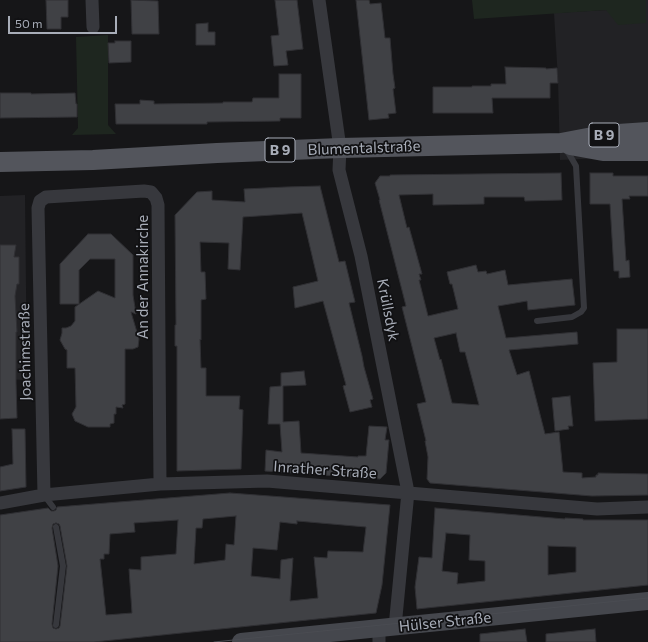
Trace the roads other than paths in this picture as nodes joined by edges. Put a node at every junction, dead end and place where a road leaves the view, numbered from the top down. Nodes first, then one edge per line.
1 (92, 0) edge
2 (319, 0) edge
3 (93, 27) dead end
4 (648, 132) edge
5 (560, 144) junction
6 (340, 148) junction
7 (648, 151) edge
8 (0, 162) edge
9 (38, 208) joint
10 (537, 321) dead end
11 (160, 484) junction
12 (408, 492) junction
13 (44, 495) junction
14 (0, 503) edge
15 (53, 507) dead end
16 (648, 507) edge
17 (56, 527) dead end
18 (648, 601) edge
19 (56, 625) dead end
20 (384, 632) edge
21 (241, 642) edge

1 - 3 street
2 - 6 street, Krüllsdyk
4 - 5 main road, Blumentalstraße / B 9
5 - 6 main road, Blumentalstraße / B 9
5 - 7 main road, Blumentalstraße / B 9
5 - 10 lane
6 - 8 main road, Blumentalstraße / B 9
6 - 12 street, Krüllsdyk
9 - 11 street, An der Annakirche
9 - 13 street, Joachimstraße
11 - 12 street, Inrather Straße
11 - 13 street, Inrather Straße
12 - 16 street, Inrather Straße
12 - 20 street, Krüllsdyk
13 - 14 street, Inrather Straße
13 - 15 lane
17 - 19 lane
18 - 20 street, Hülser Straße
20 - 21 street, Hülser Straße

